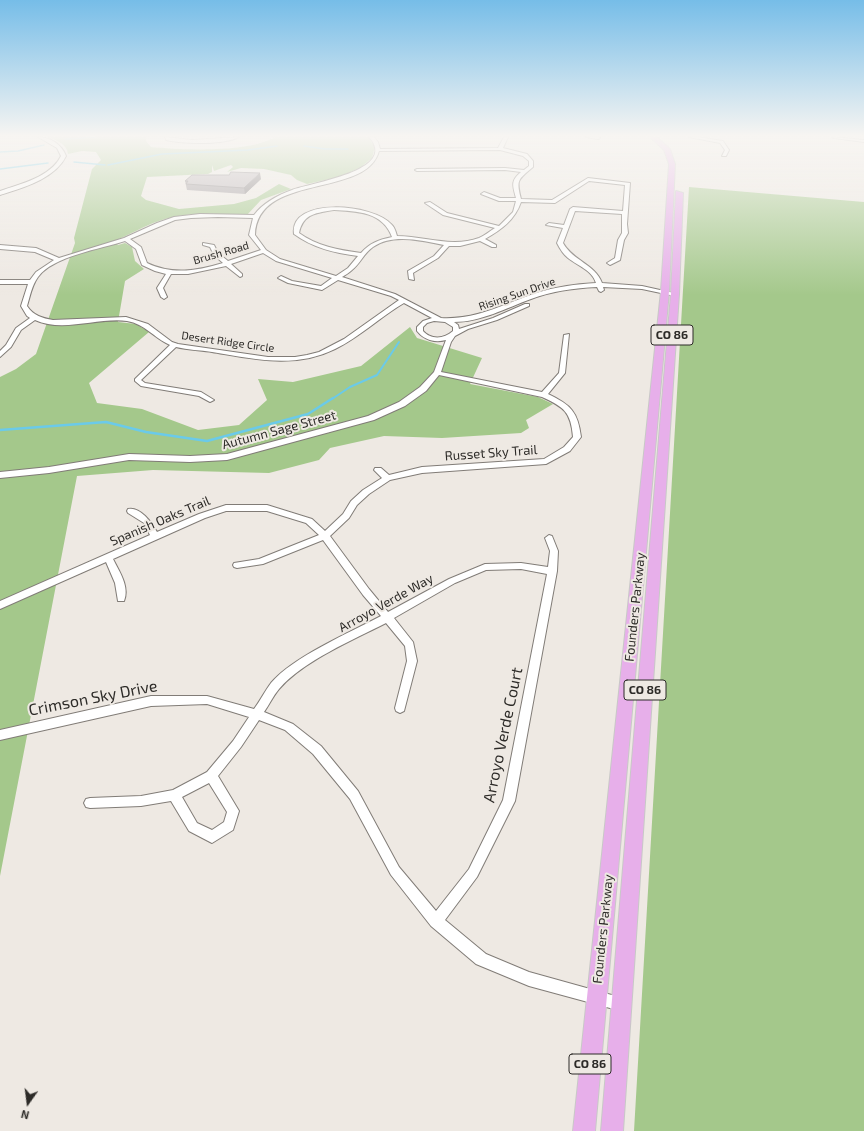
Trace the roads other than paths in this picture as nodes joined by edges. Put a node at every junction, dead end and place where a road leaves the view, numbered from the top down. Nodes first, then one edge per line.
1 (298, 190) edge
2 (516, 190) edge
3 (571, 190) edge
4 (629, 190) edge
5 (671, 190) edge
6 (679, 190) edge
7 (484, 194) dead end
8 (519, 201) junction
9 (428, 203) dead end
10 (625, 213) junction
11 (255, 217) junction
12 (549, 225) dead end
13 (566, 227) junction
14 (500, 228) junction
15 (395, 238) junction
16 (126, 239) junction
17 (481, 239) junction
18 (205, 244) dead end
19 (447, 244) junction
20 (494, 246) dead end
21 (0, 247) edge
22 (264, 251) junction
23 (361, 255) junction
24 (59, 260) junction
25 (226, 263) junction
26 (610, 263) dead end
27 (170, 272) junction
28 (240, 275) dead end
29 (281, 278) dead end
30 (336, 278) junction
31 (412, 279) dead end
32 (0, 282) edge
33 (32, 282) junction
34 (601, 288) junction
35 (668, 294) junction
36 (164, 297) dead end
37 (404, 300) junction
38 (418, 308) junction
39 (34, 318) junction
40 (439, 319) junction
41 (447, 320) junction
42 (422, 324) junction
43 (453, 335) junction
44 (567, 335) dead end
45 (430, 338) junction
46 (175, 344) junction
47 (0, 355) edge
48 (443, 357) junction
49 (436, 373) junction
50 (544, 395) junction
51 (210, 400) dead end
52 (378, 470) dead end
53 (0, 476) edge
54 (387, 478) junction
55 (131, 512) dead end
56 (154, 536) junction
57 (325, 536) junction
58 (549, 538) dead end
59 (108, 557) junction
60 (237, 565) dead end
61 (552, 571) junction
62 (120, 598) dead end
63 (0, 605) edge
64 (388, 617) junction
65 (400, 708) dead end
66 (256, 714) junction
67 (0, 735) edge
68 (211, 776) junction
69 (174, 795) junction
70 (90, 803) dead end
71 (436, 921) junction
72 (596, 997) junction
73 (622, 1004) junction
74 (584, 1131) edge
75 (612, 1131) edge

1 - 11 street
2 - 8 street
3 - 8 street
4 - 10 street
5 - 35 highway, Founders Parkway / CO 86
6 - 35 highway, Founders Parkway / CO 86
7 - 8 street
8 - 14 street
9 - 14 street
10 - 13 street
10 - 26 street
11 - 16 street
11 - 22 street
12 - 13 street
13 - 34 street
14 - 17 street
15 - 19 street
15 - 23 street
15 - 23 street
16 - 24 street
16 - 27 street, Brush Road
17 - 19 street
17 - 20 street
18 - 25 street
19 - 31 street
21 - 24 street
22 - 25 street, Brush Road
22 - 30 street
23 - 30 street
24 - 33 street
25 - 27 street, Brush Road
25 - 28 street
27 - 36 street
29 - 30 street
30 - 37 street
32 - 33 street
33 - 39 street
34 - 35 street, Rising Sun Drive
34 - 41 street, Rising Sun Drive
34 - 43 street, Rising Sun Drive
35 - 72 highway, Founders Parkway / CO 86
35 - 73 highway, Founders Parkway / CO 86
37 - 38 street
37 - 46 street, Desert Ridge Circle
38 - 40 street
38 - 42 street
39 - 46 street, Desert Ridge Circle
39 - 47 street
40 - 41 street, Rising Sun Drive
40 - 42 street
41 - 43 street
42 - 45 street
43 - 45 street, Rising Sun Drive
43 - 48 street, Autumn Sage Street
44 - 50 street
45 - 48 street
46 - 51 street
48 - 49 street, Autumn Sage Street
49 - 50 street, Russet Sky Trail
49 - 53 street, Autumn Sage Street
50 - 54 street, Russet Sky Trail
52 - 54 street
54 - 57 street, Russet Sky Trail
55 - 56 street
56 - 57 street, Spanish Oaks Trail
56 - 59 street, Spanish Oaks Trail
57 - 60 street
57 - 64 street, Spanish Oaks Trail
58 - 61 street, Arroyo Verde Court
59 - 62 street
59 - 63 street, Spanish Oaks Trail
61 - 64 street, Arroyo Verde Way
61 - 71 street, Arroyo Verde Court
64 - 65 street, Spanish Oaks Trail
64 - 66 street, Arroyo Verde Way
66 - 67 street, Crimson Sky Drive
66 - 68 street, Arroyo Verde Way
66 - 71 street, Crimson Sky Drive
68 - 69 street
68 - 69 street
69 - 70 street
71 - 72 street, Crimson Sky Drive
72 - 73 street, Crimson Sky Drive
72 - 74 highway, Founders Parkway / CO 86
73 - 75 highway, Founders Parkway / CO 86

